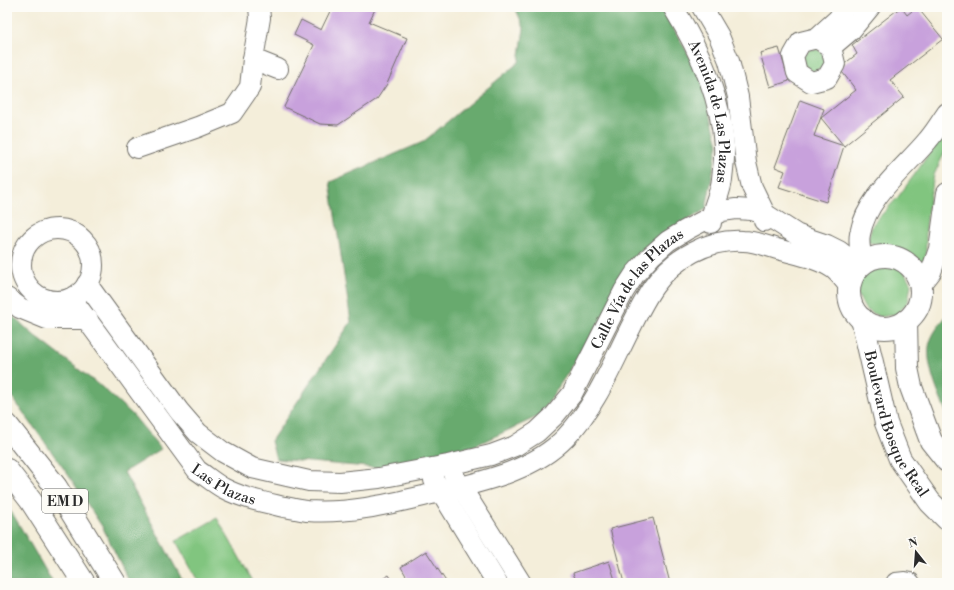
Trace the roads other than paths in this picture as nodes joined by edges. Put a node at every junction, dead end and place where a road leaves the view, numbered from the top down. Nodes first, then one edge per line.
1 (259, 7) edge
2 (673, 7) edge
3 (702, 7) edge
4 (845, 7) edge
5 (870, 7) edge
6 (253, 59) junction
7 (278, 69) dead end
8 (947, 113) edge
9 (137, 148) dead end
10 (947, 193) edge
11 (765, 214) junction
12 (711, 216) junction
13 (754, 242) junction
14 (721, 243) junction
15 (862, 266) junction
16 (87, 284) junction
17 (920, 286) junction
18 (850, 287) junction
19 (7, 298) edge
20 (71, 298) junction
21 (862, 319) junction
22 (88, 320) junction
23 (906, 321) junction
24 (7, 425) edge
25 (947, 461) edge
26 (448, 465) junction
27 (429, 469) junction
28 (7, 470) edge
29 (461, 486) junction
30 (440, 492) junction
31 (947, 519) edge
32 (84, 583) edge
33 (115, 583) edge
34 (497, 583) edge
35 (521, 583) edge
36 (896, 583) edge
37 (910, 583) edge

1 - 6 street
2 - 12 street, Avenida de Las Plazas
3 - 11 street, Avenida de Las Plazas
4 - 5 street
6 - 7 street
6 - 9 street
8 - 15 street
10 - 17 street
11 - 12 street, Calle Vía de las Plazas
11 - 13 street
11 - 15 street, Calle Vía de las Plazas
12 - 14 street
12 - 26 street, Calle Vía de las Plazas
13 - 14 street, Calle Vía de las Plazas
13 - 18 street, Calle Vía de las Plazas
14 - 29 street, Calle Vía de las Plazas
15 - 17 main road
15 - 18 main road
16 - 20 street
16 - 20 street
16 - 27 street, Las Plazas
17 - 23 main road
18 - 21 main road
19 - 22 street
20 - 22 street, Las Plazas
21 - 23 main road
21 - 31 main road, Boulevard Bosque Real
22 - 30 street, Las Plazas
23 - 25 main road, Boulevard Bosque Real
24 - 33 main road, EM D
26 - 27 street, Las Plazas
26 - 29 street
27 - 30 street
28 - 32 main road, EM D
29 - 30 street, Las Plazas
29 - 35 street
30 - 34 street
36 - 37 street

